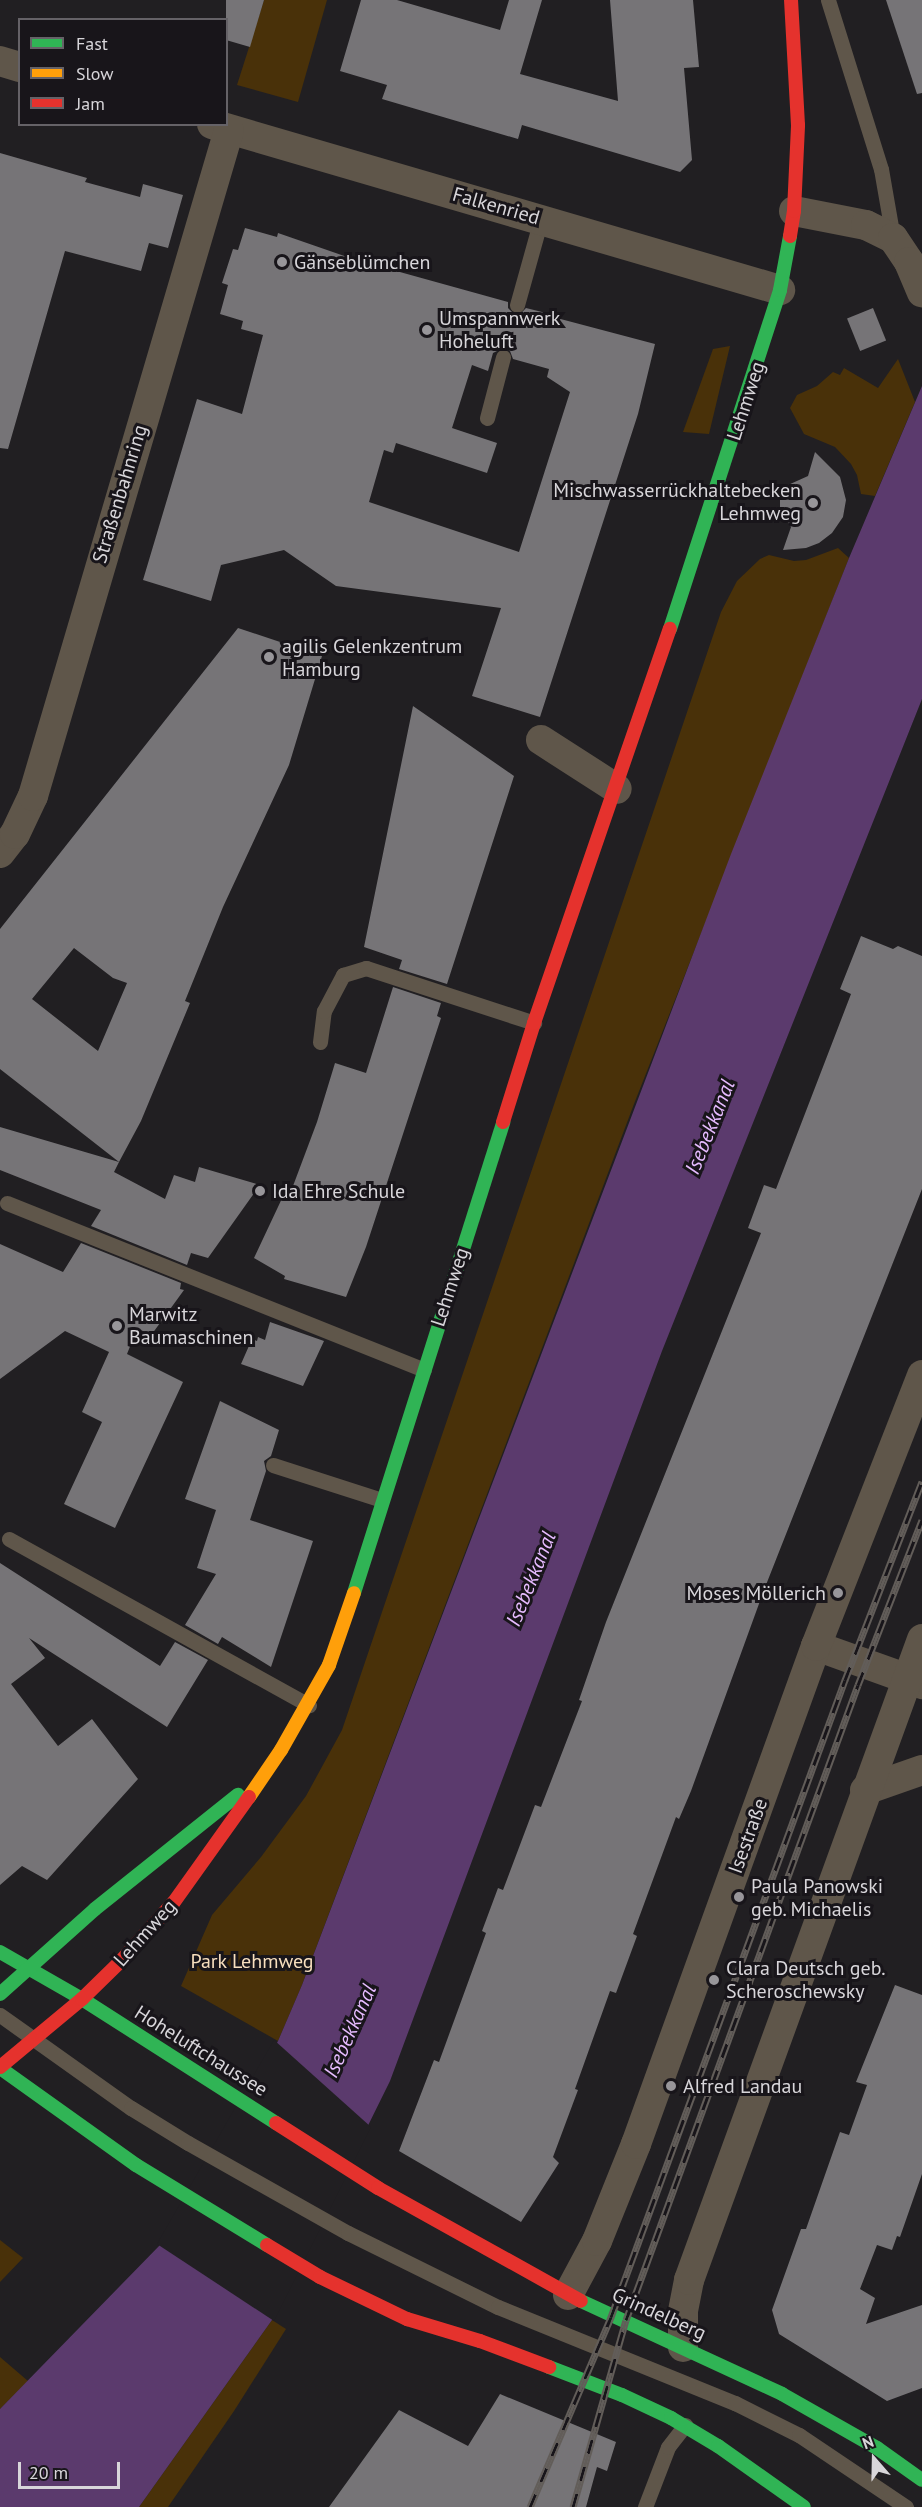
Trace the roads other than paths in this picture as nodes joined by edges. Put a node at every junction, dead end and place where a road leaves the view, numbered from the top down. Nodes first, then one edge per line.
1 (791, 0) edge
2 (828, 0) edge
3 (0, 61) edge
4 (18, 66) edge
5 (221, 127) edge
6 (795, 211) junction
7 (541, 219) junction
8 (892, 238) junction
9 (780, 290) junction
10 (922, 292) edge
11 (517, 305) dead end
12 (503, 357) dead end
13 (487, 418) dead end
14 (541, 740) dead end
15 (617, 789) junction
16 (0, 853) edge
17 (534, 1023) junction
18 (320, 1042) dead end
19 (7, 1203) dead end
20 (424, 1370) junction
21 (922, 1374) edge
22 (273, 1465) dead end
23 (382, 1500) junction
24 (9, 1539) dead end
25 (922, 1639) edge
26 (816, 1646) junction
27 (914, 1682) edge
28 (309, 1705) junction
29 (922, 1770) edge
30 (262, 1774) junction
31 (865, 1790) junction
32 (0, 1952) edge
33 (28, 1969) junction
34 (0, 1994) edge
35 (82, 1999) junction
36 (0, 2015) edge
37 (34, 2040) junction
38 (0, 2067) edge
39 (378, 2188) joint
40 (568, 2295) junction
41 (683, 2347) junction
42 (685, 2425) junction
43 (922, 2480) edge
44 (645, 2507) edge
45 (804, 2507) edge
46 (906, 2507) edge

1 - 6 street, Lehmweg
2 - 8 lane
3 - 4 street
5 - 7 street, Falkenried
5 - 16 street, Straßenbahnring
6 - 8 street
6 - 9 street, Lehmweg
7 - 9 street, Falkenried
7 - 11 lane
8 - 10 street
9 - 15 street, Lehmweg
12 - 13 lane
14 - 15 street
15 - 17 street, Lehmweg
17 - 18 lane
17 - 20 street, Lehmweg
19 - 20 lane
20 - 23 street, Lehmweg
21 - 26 street, Isestraße
22 - 23 lane
23 - 28 street, Lehmweg
24 - 28 lane
25 - 27 street
26 - 27 street
26 - 40 street, Isestraße
27 - 31 street
28 - 30 street, Lehmweg
29 - 31 street
30 - 33 street, Lehmweg
30 - 35 street, Lehmweg
31 - 41 street
32 - 33 street, Hoheluftchaussee
33 - 34 street, Lehmweg
33 - 35 street, Hoheluftchaussee
35 - 37 street, Lehmweg
35 - 39 street, Hoheluftchaussee
36 - 37 lane
37 - 38 street, Lehmweg
37 - 46 lane
38 - 42 street
39 - 40 street, Grindelberg
40 - 41 street, Grindelberg
41 - 43 street, Grindelberg
42 - 44 lane
42 - 45 street

